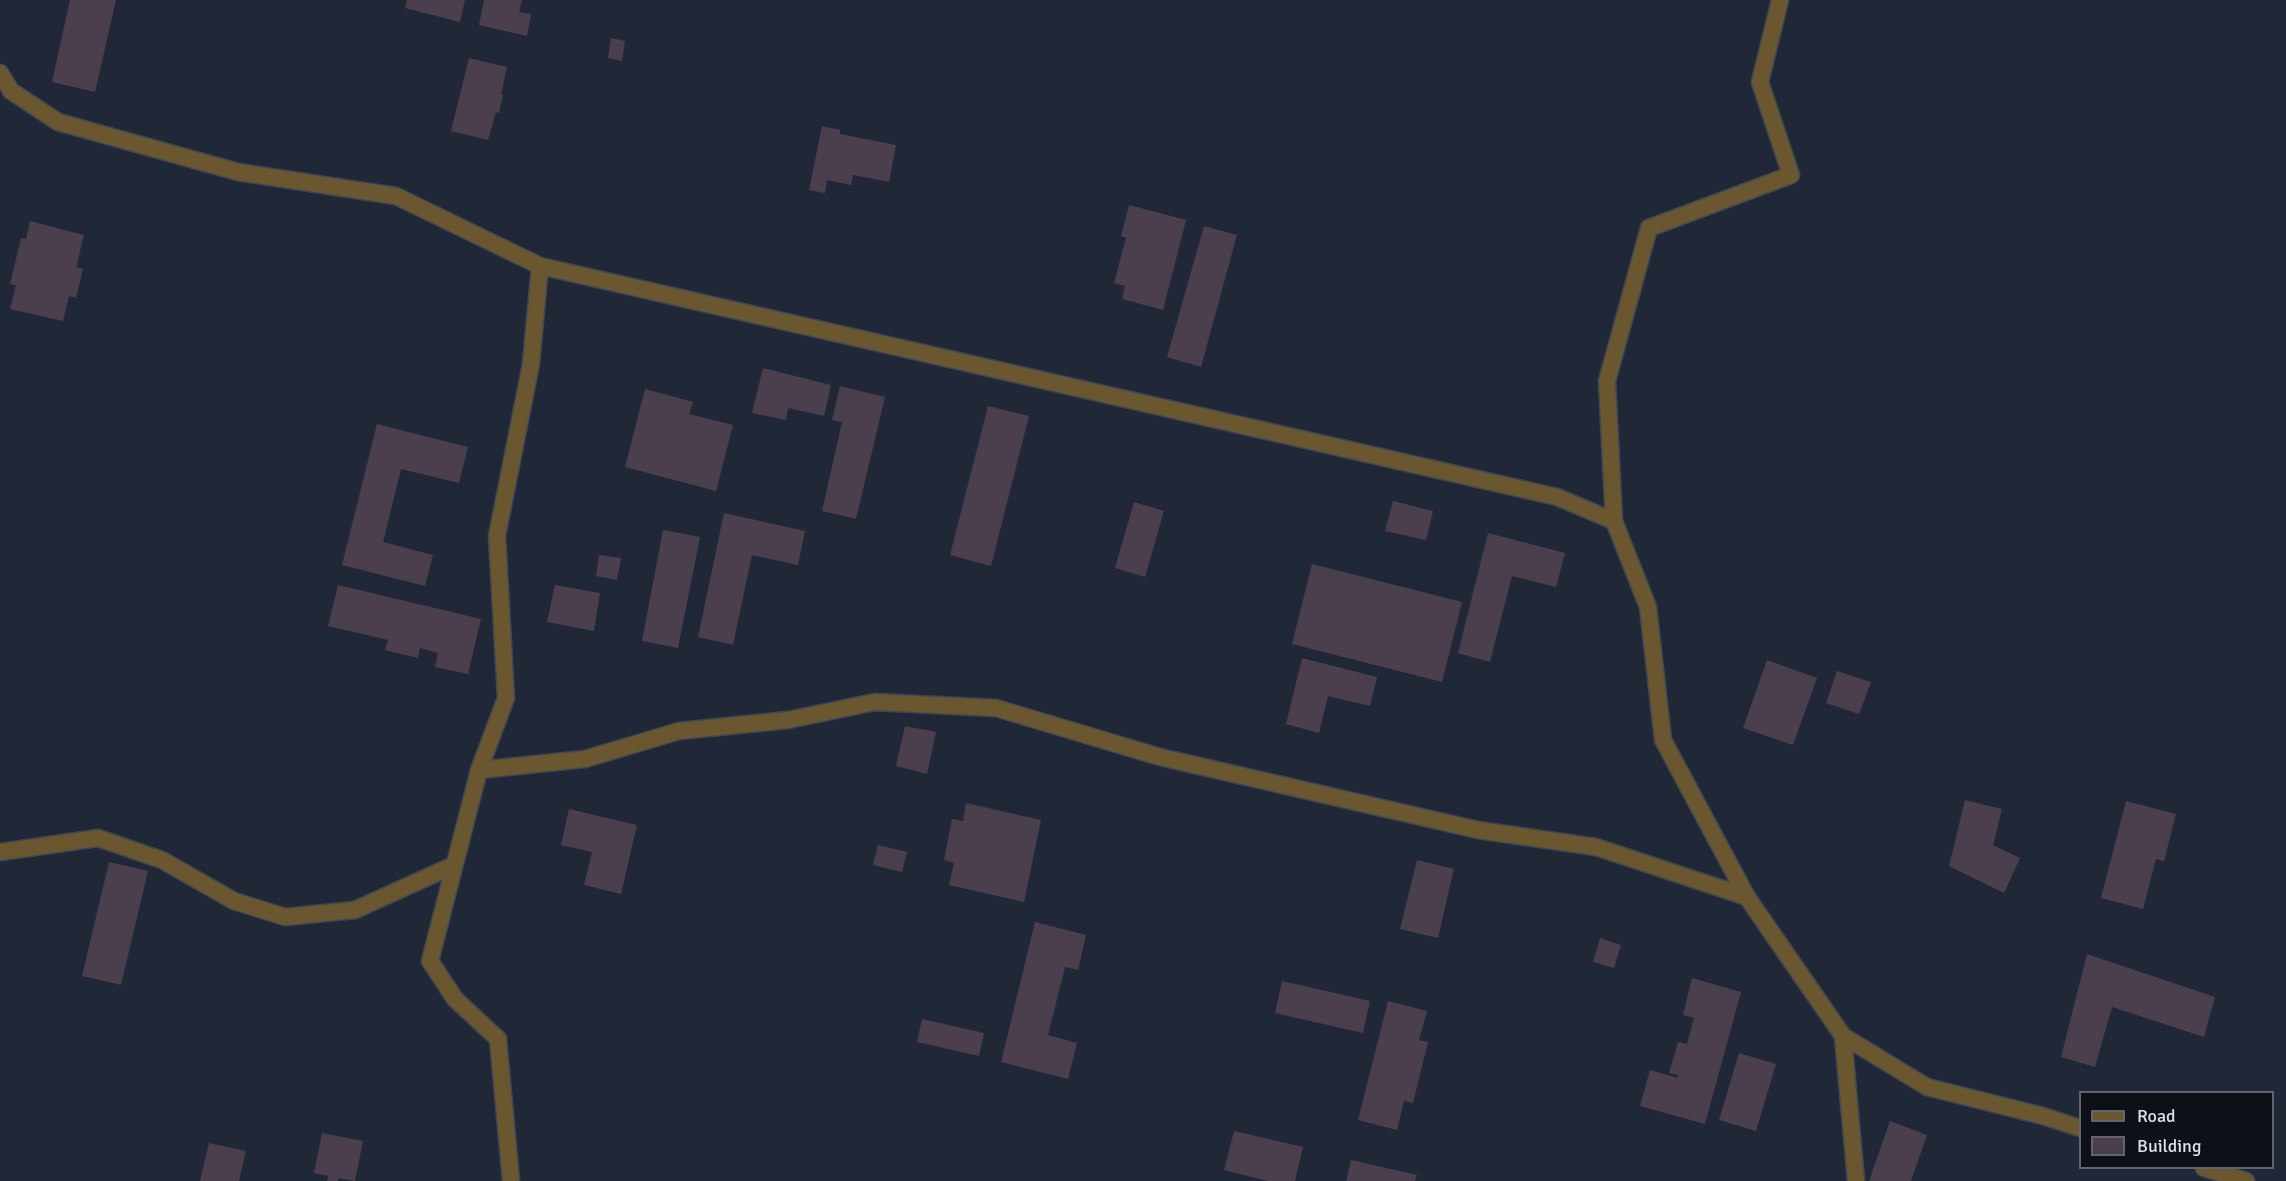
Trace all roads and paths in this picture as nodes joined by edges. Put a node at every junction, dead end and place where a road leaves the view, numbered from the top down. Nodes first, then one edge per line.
1 (1780, 0) edge
2 (0, 73) edge
3 (540, 266) junction
4 (1614, 521) junction
5 (479, 770) junction
6 (0, 852) edge
7 (454, 865) junction
8 (1747, 897) junction
9 (1843, 1036) junction
10 (2079, 1128) edge
11 (2210, 1169) edge
12 (511, 1181) edge
13 (1856, 1181) edge
14 (2246, 1181) edge

1 - 4 street
2 - 3 street
3 - 4 street
3 - 5 street
4 - 8 street
5 - 7 street
5 - 8 street
6 - 7 street
7 - 12 street
8 - 9 street
9 - 10 street
9 - 13 street
11 - 14 street

